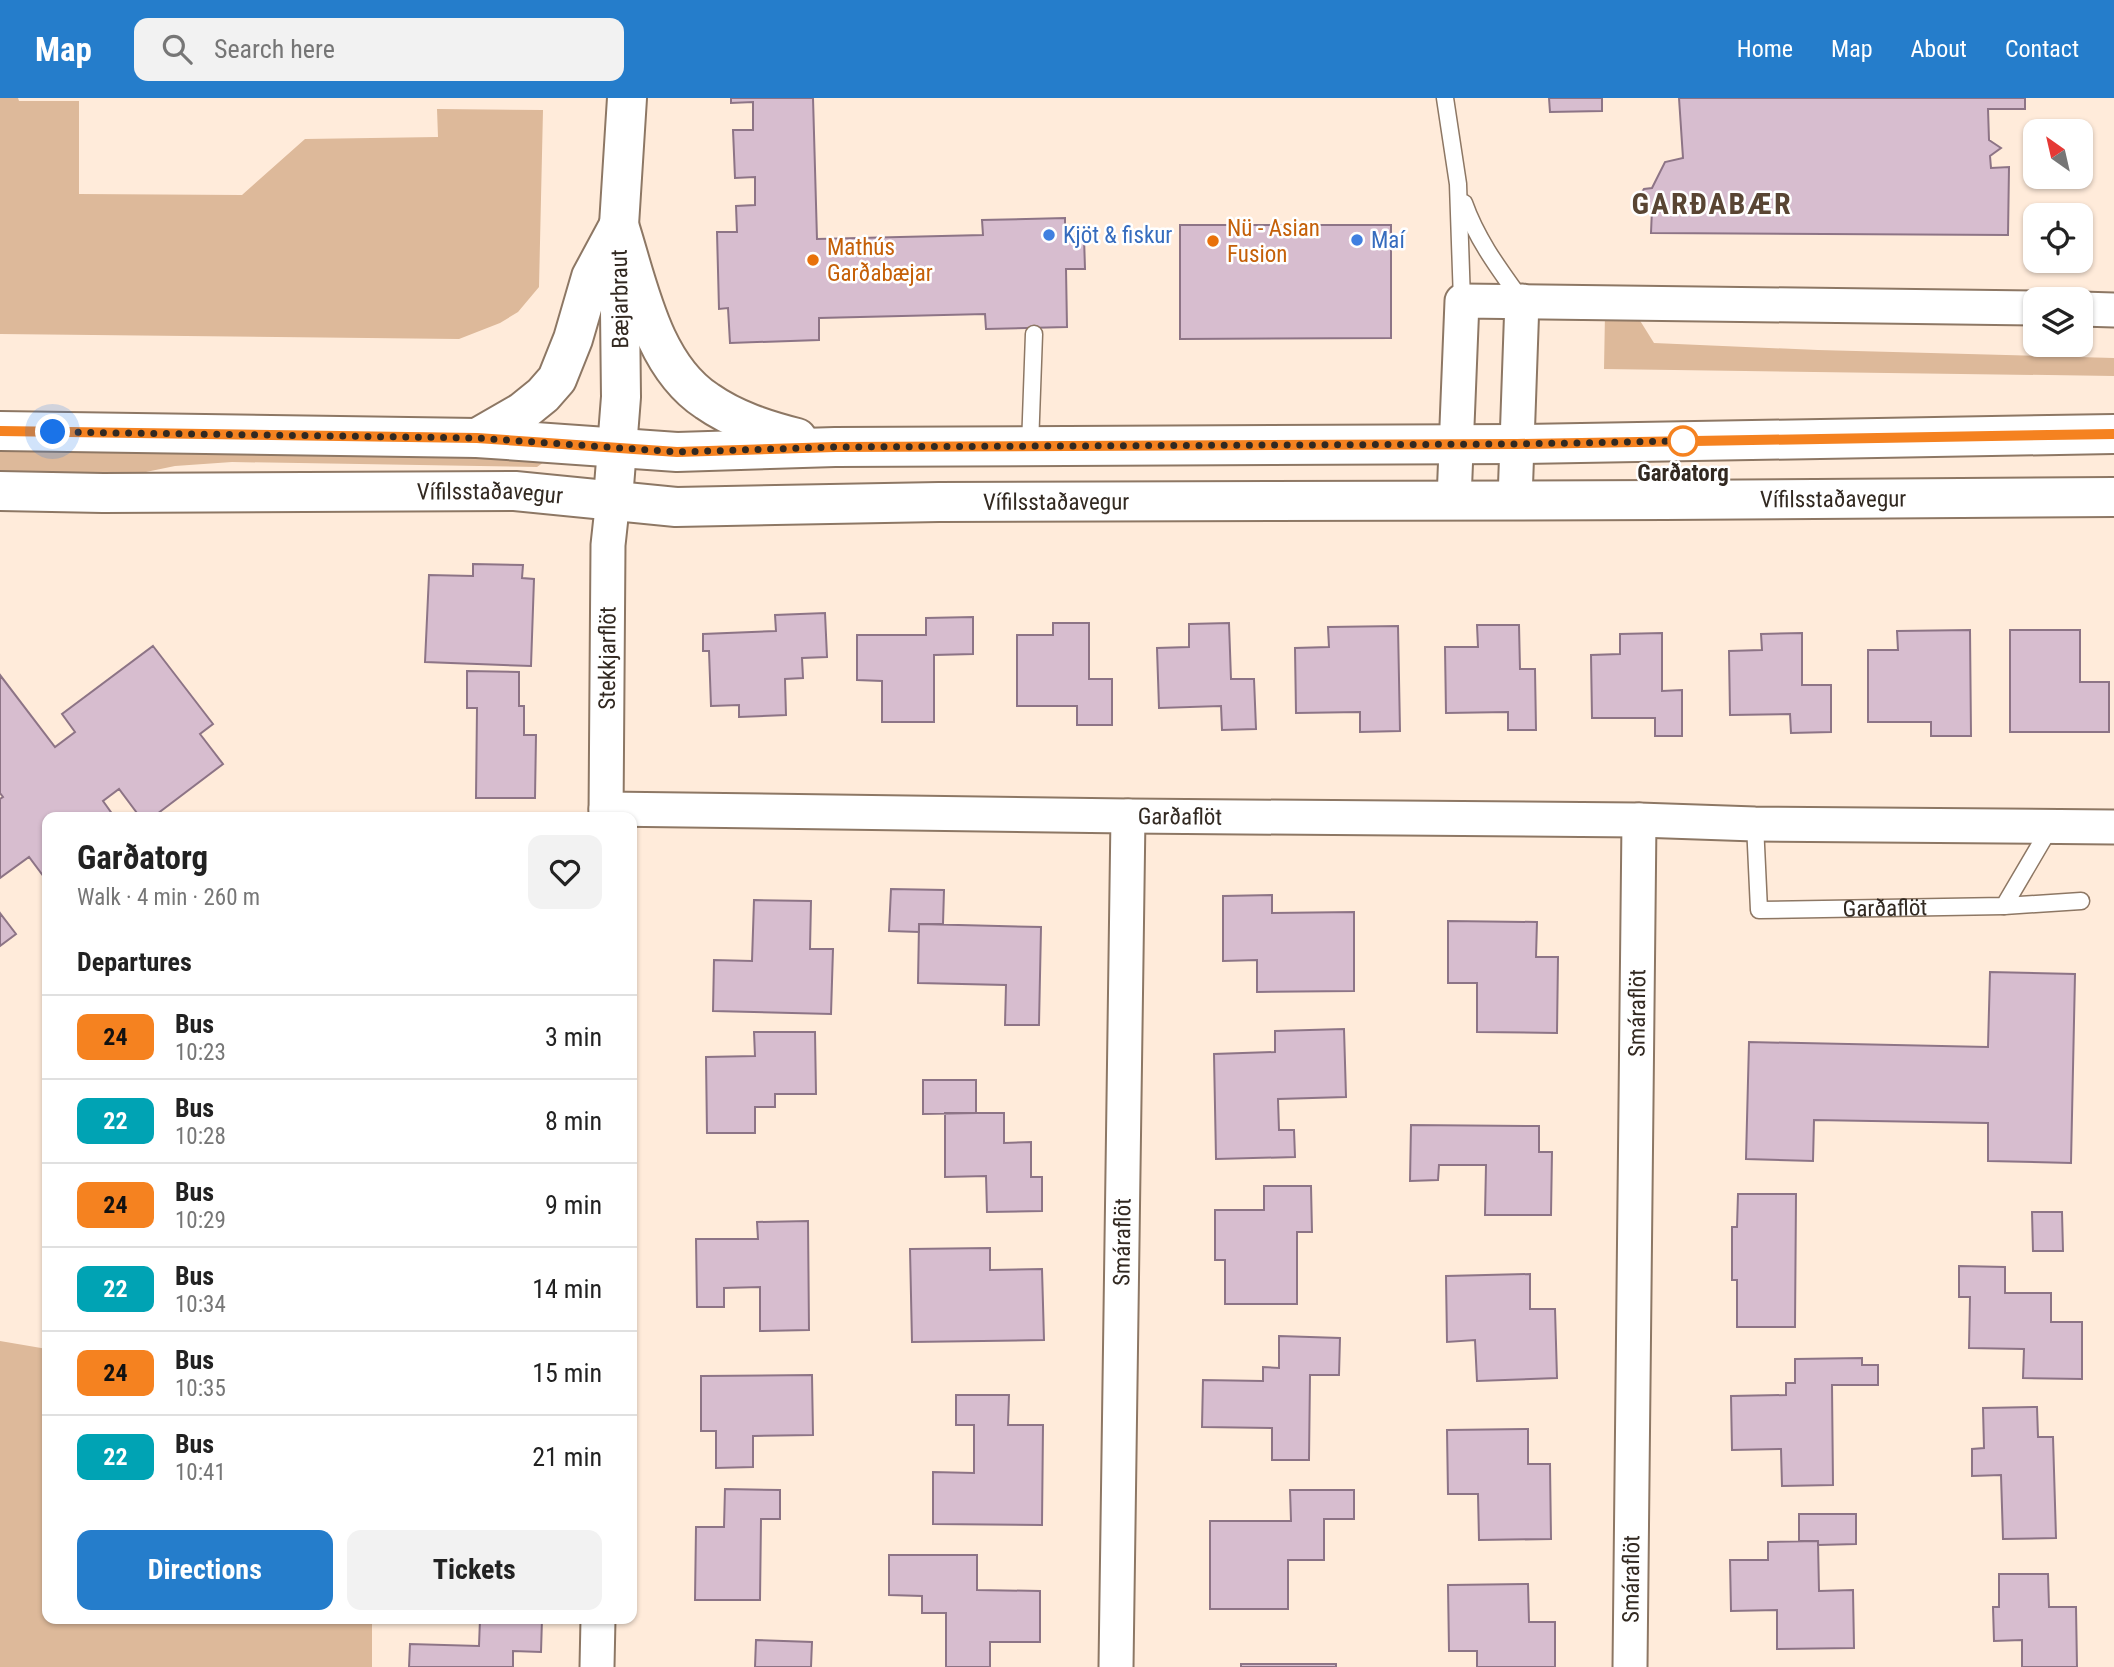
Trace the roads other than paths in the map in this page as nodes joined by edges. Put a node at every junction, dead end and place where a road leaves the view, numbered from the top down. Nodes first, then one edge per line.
1 (627, 98) edge
2 (1445, 98) edge
3 (1458, 184) junction
4 (619, 225) junction
5 (1462, 301) junction
6 (1522, 301) junction
7 (2023, 309) edge
8 (2093, 309) edge
9 (2114, 310) edge
10 (1034, 334) dead end
11 (0, 431) edge
12 (2114, 434) edge
13 (477, 438) junction
14 (1456, 444) junction
15 (1517, 444) junction
16 (1030, 446) junction
17 (618, 447) junction
18 (835, 447) junction
19 (0, 491) edge
20 (2114, 497) edge
21 (613, 499) junction
22 (1454, 500) junction
23 (1515, 500) junction
24 (606, 812) edge
25 (637, 813) edge
26 (1128, 816) junction
27 (1639, 820) junction
28 (1755, 824) junction
29 (2051, 826) junction
30 (2114, 827) edge
31 (2081, 901) dead end
32 (2004, 906) junction
33 (598, 1624) edge
34 (597, 1667) edge
35 (1116, 1667) edge
36 (1630, 1667) edge

1 - 4 main road, Bæjarbraut
2 - 3 lane
3 - 5 lane
3 - 6 lane
4 - 13 main road
4 - 17 main road, Bæjarbraut
4 - 18 main road
5 - 6 street
5 - 14 street
6 - 7 street
6 - 15 street
8 - 9 street
10 - 16 lane
11 - 13 main road
12 - 15 main road
13 - 17 main road
14 - 15 main road
14 - 16 main road
14 - 22 street
15 - 23 street
16 - 18 main road
17 - 18 main road
17 - 21 main road, Bæjarbraut
19 - 21 main road, Vífilsstaðavegur
20 - 23 main road, Vífilsstaðavegur
21 - 22 main road, Vífilsstaðavegur
21 - 24 street, Stekkjarflöt
22 - 23 main road, Vífilsstaðavegur
25 - 26 street, Garðaflöt
26 - 27 street, Garðaflöt
26 - 35 street, Smáraflöt
27 - 28 street, Garðaflöt
27 - 36 street, Smáraflöt
28 - 29 street, Garðaflöt
28 - 32 lane, Garðaflöt
29 - 30 street, Garðaflöt
29 - 32 lane
31 - 32 lane
33 - 34 street

